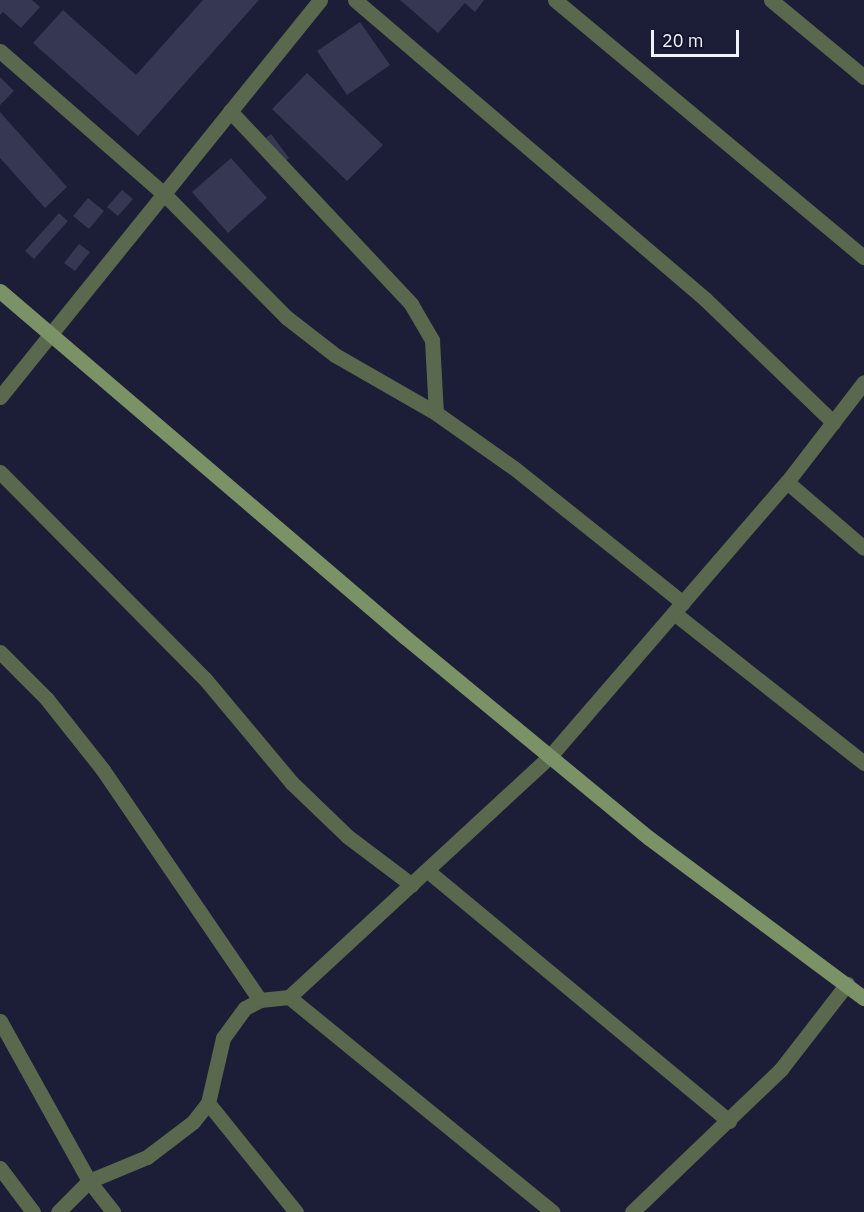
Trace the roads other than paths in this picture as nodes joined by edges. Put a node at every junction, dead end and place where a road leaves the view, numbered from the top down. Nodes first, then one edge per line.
1 (320, 0) edge
2 (355, 0) edge
3 (555, 0) edge
4 (771, 0) edge
5 (0, 51) edge
6 (864, 77) edge
7 (230, 111) junction
8 (163, 193) junction
9 (864, 257) edge
10 (0, 291) edge
11 (49, 333) junction
12 (864, 382) edge
13 (0, 397) edge
14 (436, 413) junction
15 (833, 422) junction
16 (0, 472) edge
17 (787, 482) junction
18 (864, 548) edge
19 (679, 608) junction
20 (0, 652) edge
21 (552, 755) junction
22 (864, 763) edge
23 (429, 872) junction
24 (412, 885) junction
25 (847, 984) junction
26 (289, 997) junction
27 (864, 998) edge
28 (260, 1000) junction
29 (0, 1021) edge
30 (208, 1103) junction
31 (729, 1121) junction
32 (0, 1168) edge
33 (89, 1181) junction
34 (33, 1212) edge
35 (58, 1212) edge
36 (113, 1212) edge
37 (296, 1212) edge
38 (553, 1212) edge
39 (632, 1212) edge

1 - 7 street
2 - 15 street
3 - 9 street
4 - 6 street
5 - 8 street
7 - 8 street
7 - 14 street
8 - 11 street
8 - 14 street
10 - 11 street
11 - 13 street
11 - 21 street
12 - 15 street
14 - 19 street
15 - 17 street
16 - 24 street
17 - 18 street
17 - 19 street
19 - 21 street
19 - 22 street
20 - 28 street
21 - 23 street
21 - 25 street
23 - 24 street
23 - 31 street
24 - 26 street
25 - 27 street
25 - 31 street
26 - 28 street
26 - 38 street
28 - 30 street
29 - 33 street
30 - 33 street
30 - 37 street
31 - 39 street
32 - 34 street
33 - 35 street
33 - 36 street

